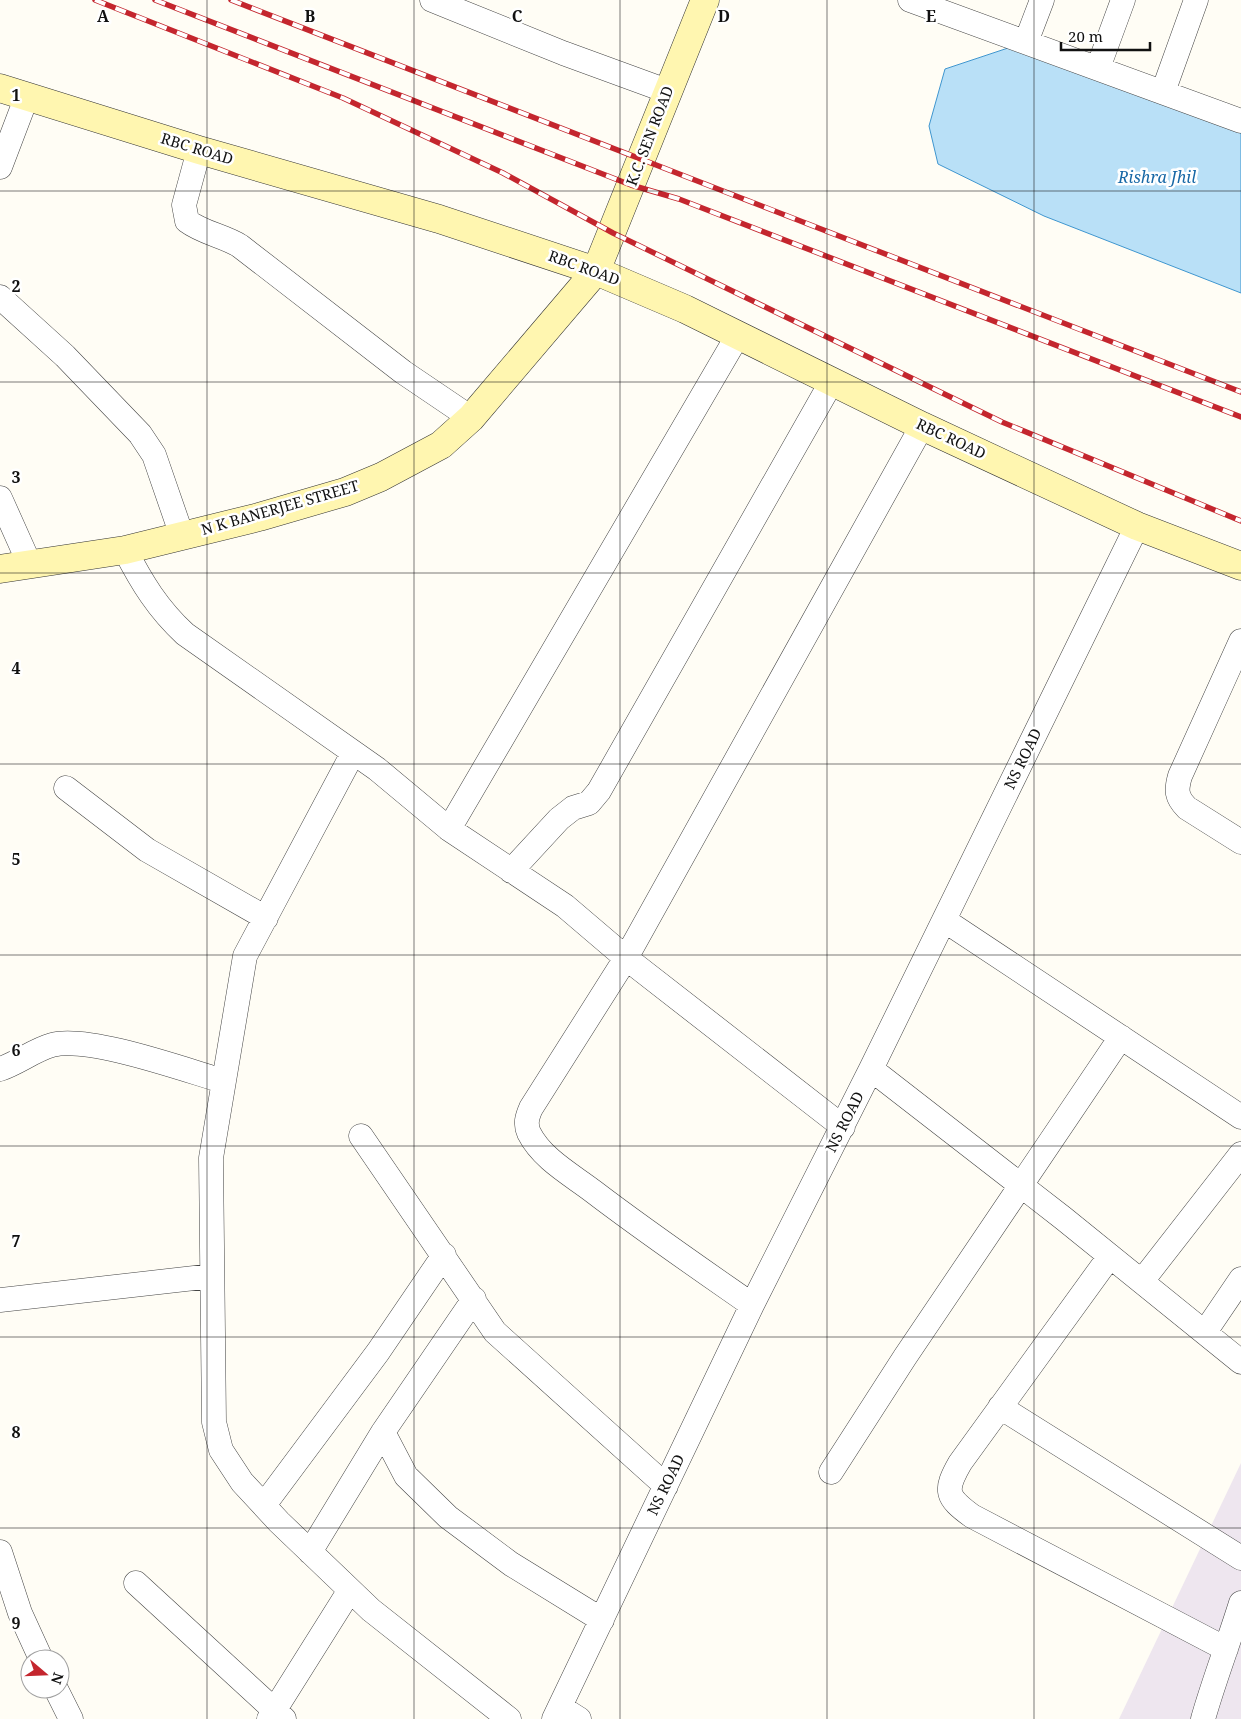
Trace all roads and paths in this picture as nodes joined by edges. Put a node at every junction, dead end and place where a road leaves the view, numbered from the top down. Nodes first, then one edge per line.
1 (432, 0) edge
2 (705, 0) edge
3 (910, 0) edge
4 (1042, 0) edge
5 (1123, 0) edge
6 (1196, 0) edge
7 (1026, 42) junction
8 (1098, 68) junction
9 (0, 88) edge
10 (667, 91) junction
11 (1163, 92) junction
12 (27, 96) junction
13 (1241, 121) edge
14 (199, 150) junction
15 (0, 167) edge
16 (596, 271) junction
17 (0, 296) edge
18 (738, 335) junction
19 (832, 381) junction
20 (471, 418) junction
21 (922, 426) junction
22 (0, 498) edge
23 (1137, 526) junction
24 (182, 536) junction
25 (125, 550) junction
26 (30, 565) junction
27 (1241, 566) edge
28 (0, 569) edge
29 (1241, 641) edge
30 (353, 752) junction
31 (66, 788) dead end
32 (449, 829) junction
33 (1241, 842) edge
34 (511, 871) junction
35 (266, 918) junction
36 (944, 920) junction
37 (626, 958) junction
38 (1121, 1037) junction
39 (0, 1069) edge
40 (872, 1069) junction
41 (223, 1081) junction
42 (1241, 1117) edge
43 (843, 1127) junction
44 (361, 1136) dead end
45 (1241, 1154) edge
46 (1021, 1185) junction
47 (444, 1256) junction
48 (1110, 1256) junction
49 (212, 1276) junction
50 (1241, 1279) edge
51 (1142, 1282) junction
52 (474, 1299) junction
53 (0, 1300) edge
54 (752, 1305) junction
55 (1206, 1332) junction
56 (1241, 1362) edge
57 (1000, 1407) junction
58 (383, 1432) junction
59 (831, 1472) dead end
60 (666, 1486) junction
61 (264, 1505) junction
62 (0, 1552) edge
63 (310, 1552) junction
64 (1241, 1558) edge
65 (136, 1583) dead end
66 (350, 1590) junction
67 (1241, 1603) edge
68 (602, 1620) junction
69 (37, 1649) edge
70 (1226, 1649) junction
71 (61, 1699) edge
72 (565, 1715) edge
73 (276, 1716) edge
74 (71, 1719) edge
75 (509, 1719) edge
76 (1203, 1719) edge

1 - 10 street
2 - 10 street, K.C. SEN ROAD
3 - 7 street
4 - 7 street
5 - 8 street
6 - 11 street
7 - 8 street
8 - 11 street
9 - 12 street, RBC ROAD
10 - 16 street, K.C. SEN ROAD
11 - 13 street
12 - 14 street, RBC ROAD
12 - 15 street
14 - 16 street, RBC ROAD
14 - 20 street
16 - 18 street, RBC ROAD
16 - 20 street, N K BANERJEE STREET
17 - 24 street
18 - 19 street, RBC ROAD
18 - 32 street
19 - 21 street, RBC ROAD
19 - 34 street
20 - 24 street, N K BANERJEE STREET
21 - 23 street, RBC ROAD
21 - 37 street
22 - 26 street
23 - 27 street, RBC ROAD
23 - 36 street, NS ROAD
24 - 25 street, N K BANERJEE STREET
25 - 26 street, N K BANERJEE STREET
25 - 30 street
26 - 28 street, N K BANERJEE STREET
29 - 33 street
30 - 32 street
30 - 35 street
31 - 35 street
32 - 34 street
34 - 37 street
35 - 41 street
36 - 38 street
36 - 40 street, NS ROAD
37 - 43 street
37 - 54 street
38 - 42 street
38 - 46 street
39 - 41 street
40 - 43 street, NS ROAD
40 - 46 street
41 - 49 street
43 - 54 street, NS ROAD
44 - 47 street
45 - 51 street
46 - 48 street
46 - 59 street
47 - 52 street
47 - 61 street
48 - 51 street
48 - 57 street
49 - 53 street
49 - 61 street
50 - 55 street
51 - 55 street
52 - 58 street
52 - 60 street
54 - 60 street, NS ROAD
55 - 56 street
57 - 64 street
57 - 70 street
58 - 63 street
58 - 68 street
60 - 68 street, NS ROAD
61 - 63 street
62 - 69 street
63 - 66 street
65 - 73 street
66 - 73 street
66 - 75 street
67 - 70 street
68 - 72 street, NS ROAD
70 - 76 street
71 - 74 street

